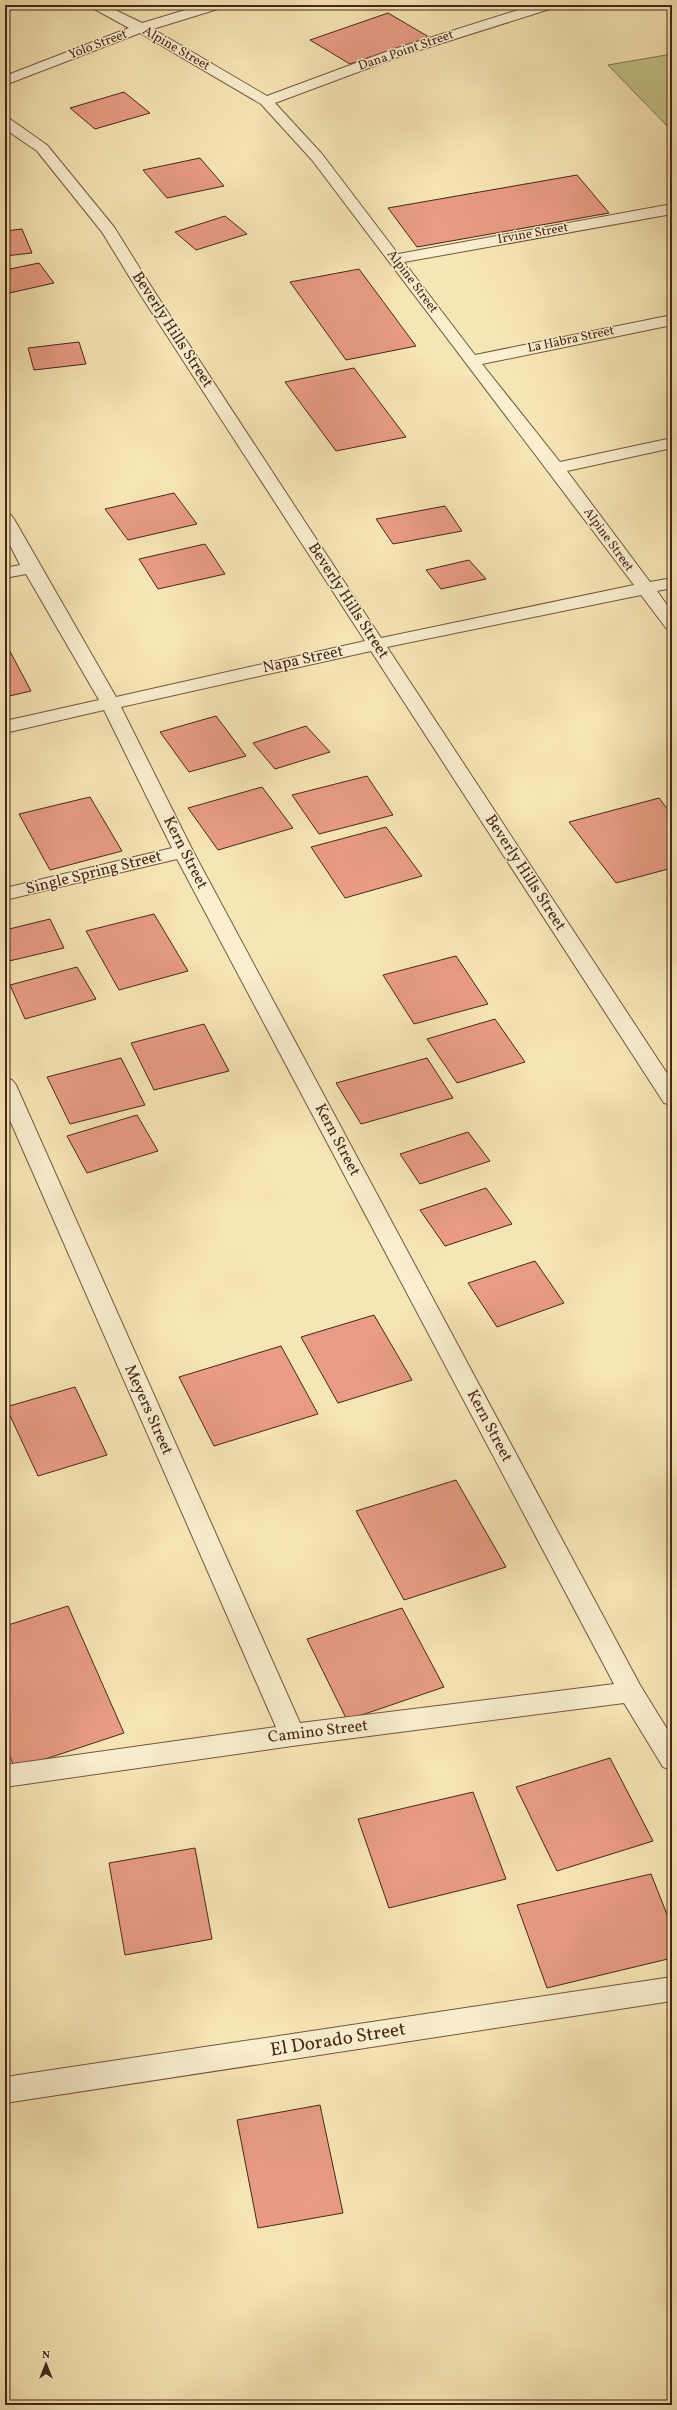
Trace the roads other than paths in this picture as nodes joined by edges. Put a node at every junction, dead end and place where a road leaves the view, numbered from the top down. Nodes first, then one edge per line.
1 (94, 5) edge
2 (216, 5) edge
3 (548, 5) edge
4 (141, 28) junction
5 (5, 81) edge
6 (266, 101) junction
7 (5, 122) edge
8 (672, 209) edge
9 (394, 259) junction
10 (672, 320) edge
11 (471, 360) junction
12 (672, 443) edge
13 (556, 468) junction
14 (5, 519) edge
15 (30, 568) junction
16 (5, 573) edge
17 (672, 583) edge
18 (644, 589) junction
19 (672, 624) edge
20 (376, 644) junction
21 (110, 703) junction
22 (5, 727) edge
23 (183, 851) junction
24 (5, 894) edge
25 (5, 1085) edge
26 (672, 1098) edge
27 (631, 1692) junction
28 (292, 1734) junction
29 (672, 1759) edge
30 (5, 1776) edge
31 (672, 1990) edge
32 (5, 2090) edge

1 - 4 street, Alpine Street
2 - 4 street, Yolo Street
3 - 6 street, Dana Point Street
4 - 5 street, Yolo Street
4 - 6 street, Alpine Street
6 - 9 street, Alpine Street
7 - 20 street, Beverly Hills Street
8 - 9 street, Irvine Street
9 - 11 street, Alpine Street
10 - 11 street, La Habra Street
11 - 13 street, Alpine Street
12 - 13 street
13 - 18 street, Alpine Street
14 - 15 street, Kern Street
15 - 16 street
15 - 21 street, Kern Street
17 - 18 street, Napa Street
18 - 19 street, Alpine Street
18 - 20 street, Napa Street
20 - 21 street, Napa Street
20 - 26 street, Beverly Hills Street
21 - 22 street, Napa Street
21 - 23 street, Kern Street
23 - 24 street, Single Spring Street
23 - 27 street, Kern Street
25 - 28 street, Meyers Street
27 - 28 street, Camino Street
27 - 29 street, Kern Street
28 - 30 street, Camino Street
31 - 32 street, El Dorado Street

